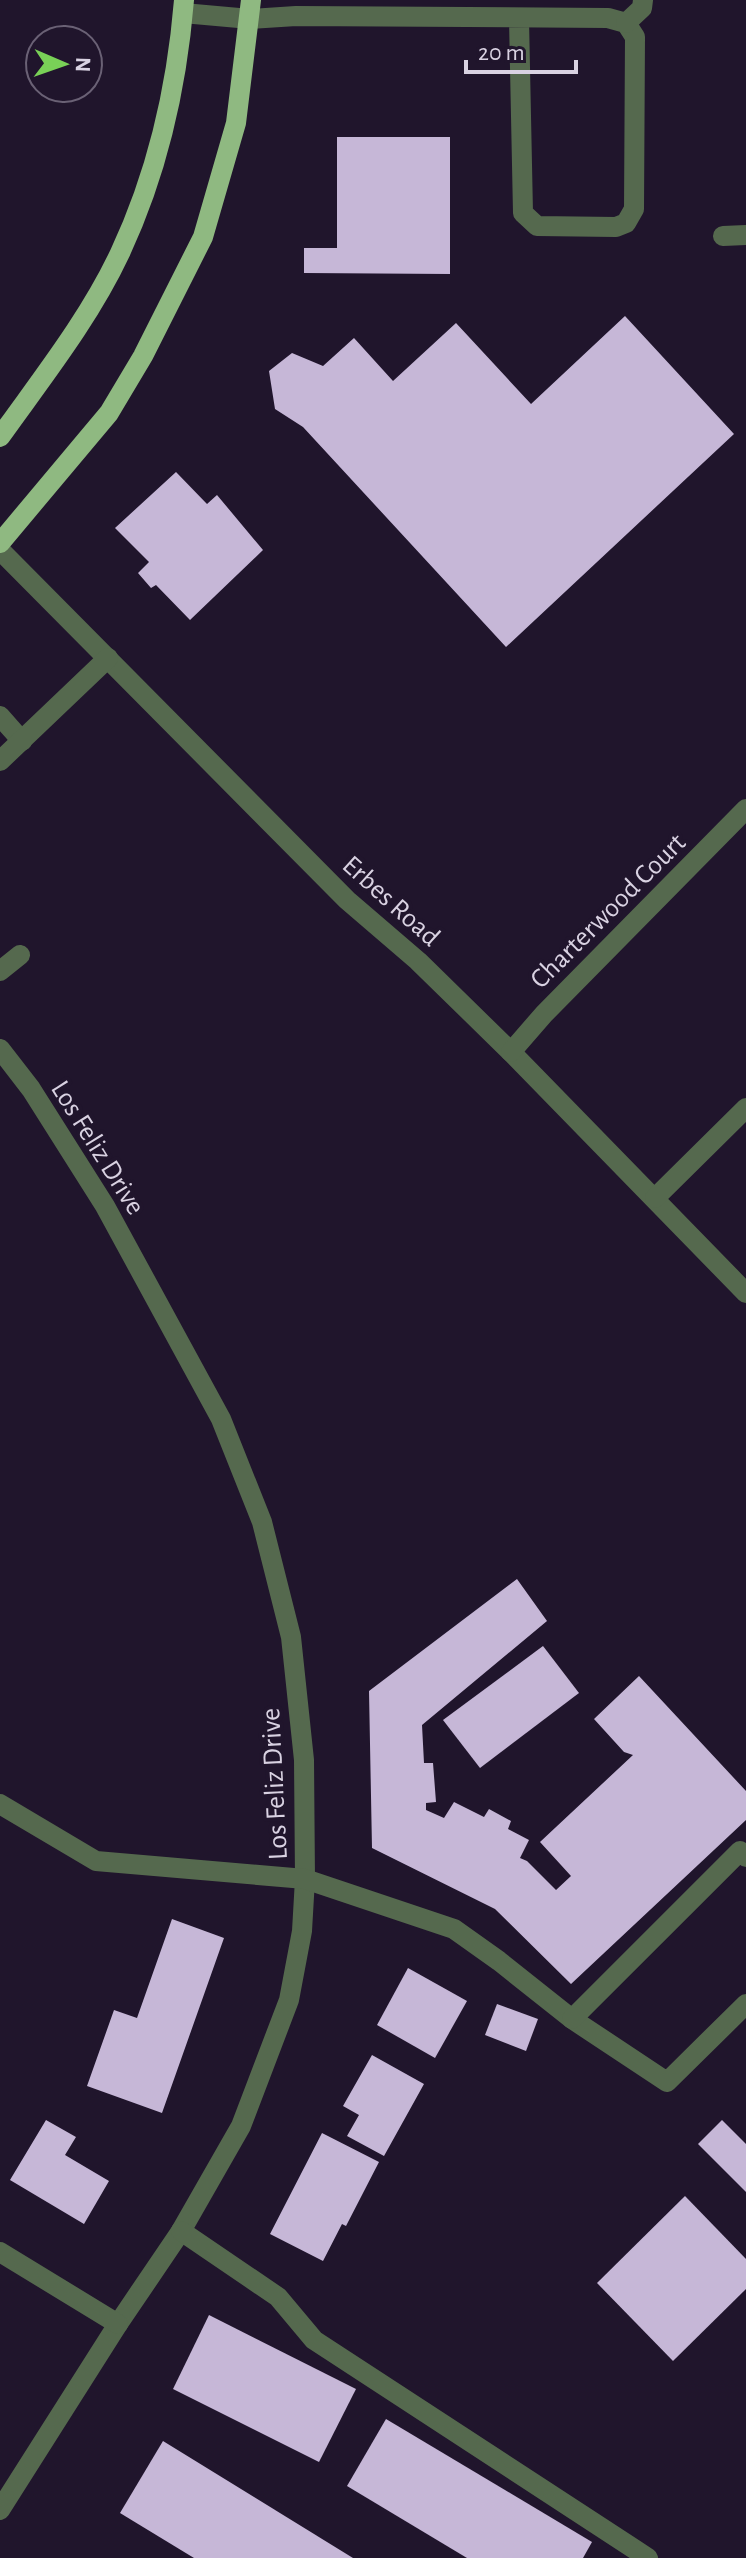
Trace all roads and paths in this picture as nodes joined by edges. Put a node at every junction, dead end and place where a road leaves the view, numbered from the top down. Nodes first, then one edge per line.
1 (643, 0) edge
2 (183, 6) edge
3 (251, 10) edge
4 (519, 19) junction
5 (626, 23) junction
6 (746, 235) edge
7 (723, 236) dead end
8 (0, 437) edge
9 (0, 543) edge
10 (0, 550) edge
11 (108, 658) junction
12 (0, 716) edge
13 (22, 741) junction
14 (0, 761) edge
15 (746, 809) edge
16 (20, 955) dead end
17 (0, 971) edge
18 (0, 1049) edge
19 (511, 1052) junction
20 (746, 1108) edge
21 (655, 1198) junction
22 (746, 1293) edge
23 (0, 1804) edge
24 (746, 1857) edge
25 (305, 1879) junction
26 (746, 2004) edge
27 (572, 2019) junction
28 (181, 2231) junction
29 (0, 2252) edge
30 (118, 2324) junction
31 (0, 2510) edge
32 (648, 2558) edge

1 - 5 street
2 - 3 street
2 - 8 main road
3 - 4 street
3 - 9 main road
4 - 5 street
4 - 5 street
6 - 7 street
10 - 11 street, Erbes Road
11 - 13 street
11 - 19 street, Erbes Road
12 - 13 street
13 - 14 street
15 - 19 street, Charterwood Court
16 - 17 street
18 - 25 street, Los Feliz Drive
19 - 21 street, Erbes Road
20 - 21 street
21 - 22 street, Erbes Road
23 - 25 street
24 - 27 street
25 - 27 street
25 - 28 street, Los Feliz Drive
26 - 27 street
28 - 30 street, Los Feliz Drive
28 - 32 street
29 - 30 street
30 - 31 street, Los Feliz Drive

